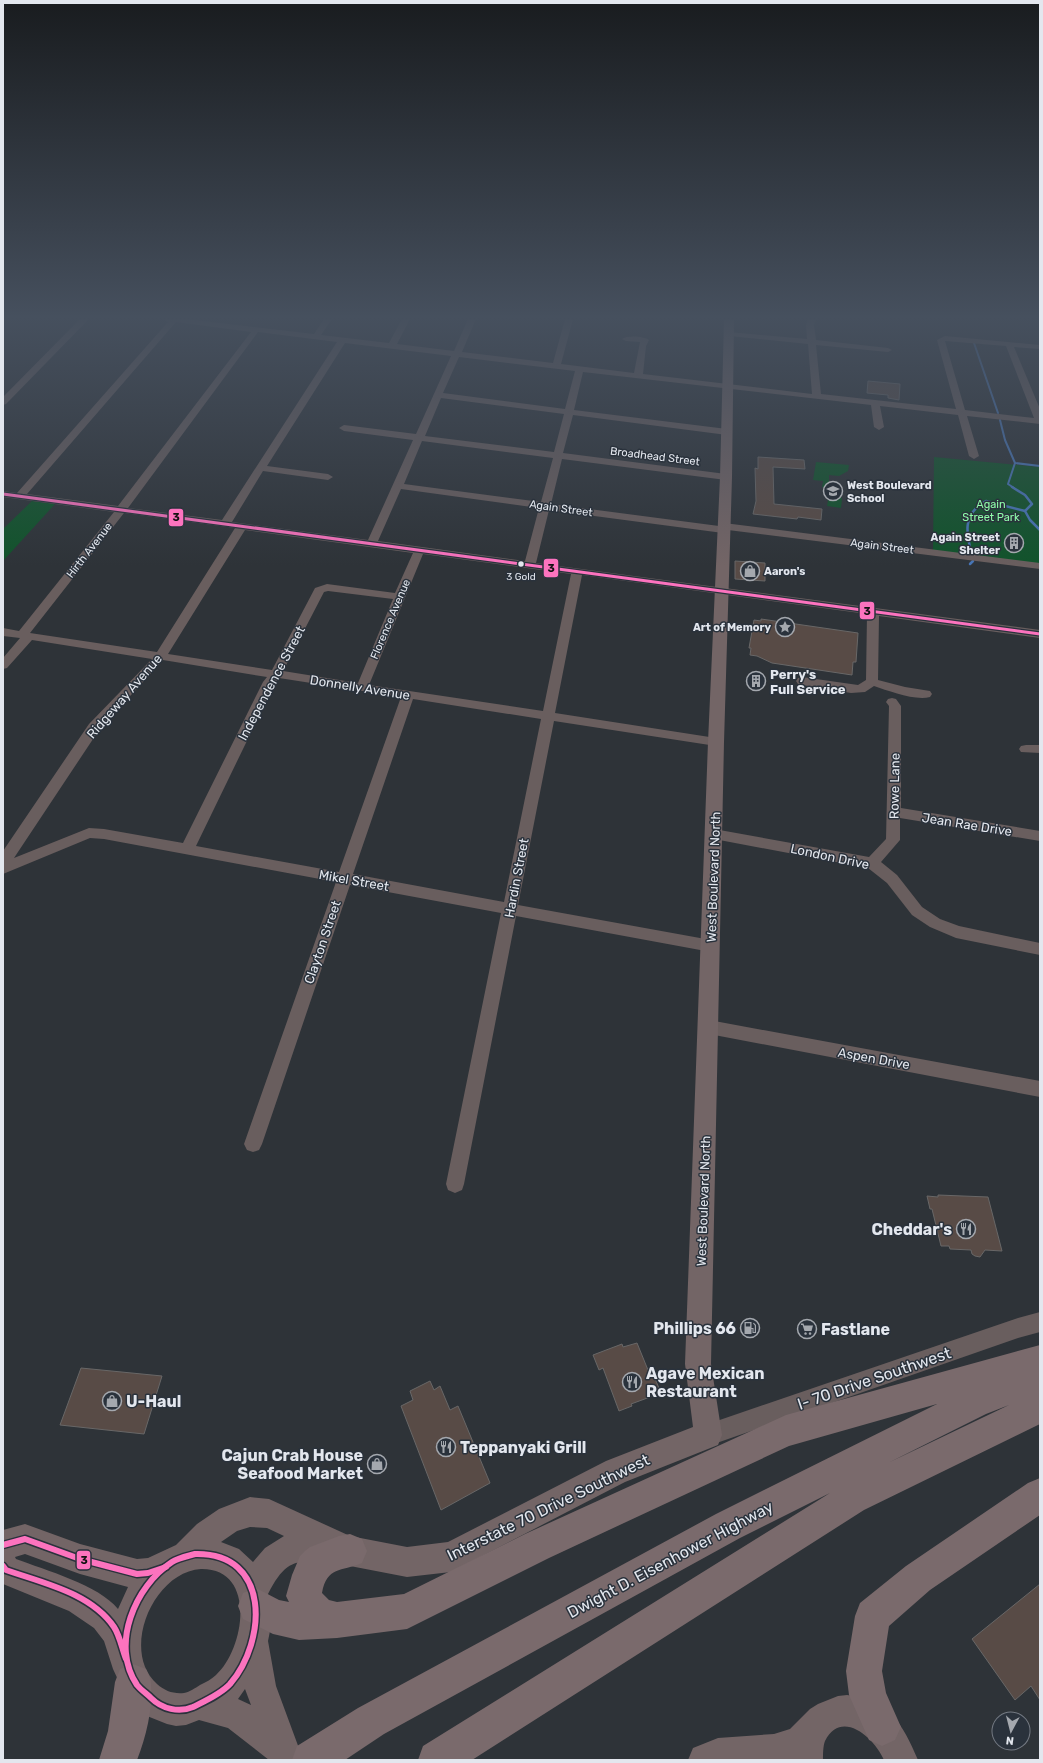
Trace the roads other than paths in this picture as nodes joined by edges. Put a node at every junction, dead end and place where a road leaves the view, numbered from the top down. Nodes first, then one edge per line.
1 (101, 401) edge
2 (203, 401) edge
3 (303, 401) edge
4 (434, 401) edge
5 (486, 401) edge
6 (572, 401) edge
7 (728, 401) edge
8 (858, 401) edge
9 (958, 401) edge
10 (1032, 401) edge
11 (875, 403) junction
12 (570, 412) junction
13 (961, 412) junction
14 (1040, 420) edge
15 (879, 427) dead end
16 (344, 428) dead end
17 (727, 432) junction
18 (418, 438) junction
19 (558, 456) junction
20 (974, 456) dead end
21 (261, 468) junction
22 (328, 477) dead end
23 (726, 477) junction
24 (398, 486) junction
25 (3, 494) edge
26 (20, 496) junction
27 (546, 506) junction
28 (121, 510) junction
29 (226, 524) junction
30 (242, 526) junction
31 (724, 528) junction
32 (372, 544) junction
33 (419, 550) junction
34 (530, 565) junction
35 (1040, 566) edge
36 (577, 572) junction
37 (722, 591) junction
38 (400, 597) junction
39 (873, 612) junction
40 (3, 632) edge
41 (1040, 634) edge
42 (26, 636) junction
43 (160, 656) junction
44 (3, 665) edge
45 (276, 674) junction
46 (802, 682) dead end
47 (872, 682) junction
48 (362, 687) junction
49 (408, 694) junction
50 (926, 694) dead end
51 (892, 702) dead end
52 (548, 716) junction
53 (716, 742) junction
54 (1026, 749) dead end
55 (1040, 750) edge
56 (894, 812) junction
57 (714, 834) junction
58 (1040, 836) edge
59 (187, 850) junction
60 (3, 863) edge
61 (872, 863) junction
62 (3, 869) edge
63 (344, 878) junction
64 (510, 909) junction
65 (711, 946) junction
66 (1040, 949) edge
67 (709, 1027) junction
68 (1040, 1089) edge
69 (254, 1144) dead end
70 (455, 1184) dead end
71 (1040, 1322) edge
72 (1040, 1360) edge
73 (1040, 1378) edge
74 (1040, 1406) edge
75 (708, 1435) junction
76 (1040, 1495) edge
77 (3, 1545) edge
78 (344, 1549) junction
79 (176, 1562) junction
80 (3, 1566) edge
81 (255, 1599) junction
82 (337, 1620) junction
83 (253, 1642) junction
84 (130, 1670) junction
85 (199, 1704) junction
86 (882, 1727) junction
87 (814, 1729) junction
88 (295, 1757) edge
89 (118, 1760) edge
90 (437, 1760) edge
91 (704, 1760) edge
92 (806, 1760) edge
93 (901, 1760) edge

1 - 26 street
2 - 28 street, Hirth Avenue
3 - 21 street
4 - 18 street
5 - 12 street
6 - 12 street
7 - 17 main road, West Boulevard North
8 - 11 street
9 - 13 street
10 - 14 street
11 - 13 street
11 - 15 street
12 - 17 street
12 - 19 street
13 - 14 street
13 - 20 street
16 - 18 street, Broadhead Street
17 - 23 main road, West Boulevard North
18 - 19 street, Broadhead Street
18 - 24 street
19 - 23 street, Broadhead Street
19 - 27 street
21 - 22 street
21 - 29 street
23 - 31 main road, West Boulevard North
24 - 27 street, Again Street
24 - 32 street
25 - 26 street
26 - 28 street
27 - 31 street, Again Street
27 - 34 street
28 - 29 street
28 - 42 street, Hirth Avenue
29 - 30 street
30 - 32 street
30 - 43 street, Ridgeway Avenue
31 - 35 street, Again Street
31 - 37 main road, West Boulevard North
32 - 33 street
33 - 34 street
33 - 38 street, Florence Avenue
34 - 36 street
36 - 37 street
36 - 52 street, Hardin Street
37 - 39 street
37 - 53 main road, West Boulevard North
38 - 45 street, Independence Street
38 - 48 street, Florence Avenue
39 - 41 street
39 - 47 street
40 - 42 street, Donnelly Avenue
42 - 43 street, Donnelly Avenue
42 - 44 street, Hirth Avenue
43 - 45 street, Donnelly Avenue
43 - 60 street, Ridgeway Avenue
45 - 48 street, Donnelly Avenue
45 - 59 street, Independence Street
46 - 47 street
47 - 50 street
48 - 49 street, Donnelly Avenue
49 - 52 street, Donnelly Avenue
49 - 63 street, Clayton Street
51 - 56 street, Rowe Lane
52 - 53 street, Donnelly Avenue
52 - 64 street, Hardin Street
53 - 57 main road, West Boulevard North
54 - 55 street
56 - 58 street, Jean Rae Drive
56 - 61 street, Rowe Lane
57 - 61 street, London Drive
57 - 65 main road, West Boulevard North
59 - 62 street, Mikel Street
59 - 63 street, Mikel Street
61 - 66 street, London Drive
63 - 64 street, Mikel Street
63 - 69 street, Clayton Street
64 - 65 street, Mikel Street
64 - 70 street, Hardin Street
65 - 67 main road, West Boulevard North
67 - 68 street, Aspen Drive
67 - 75 main road, West Boulevard North
71 - 75 street, I- 70 Drive Southwest
72 - 82 highway
73 - 88 highway, Dwight D. Eisenhower Highway
74 - 90 highway
75 - 78 main road, Interstate 70 Drive Southwest
76 - 86 highway
77 - 79 main road
78 - 79 main road, Interstate 70 Drive Southwest
78 - 81 main road, Interstate 70 Drive Southwest
78 - 82 highway
79 - 81 main road
79 - 84 main road
80 - 84 main road
81 - 82 highway
81 - 83 main road
83 - 85 main road
83 - 88 main road
84 - 85 main road
84 - 89 highway
85 - 88 main road
86 - 87 main road
86 - 93 main road
87 - 91 main road
87 - 92 main road

